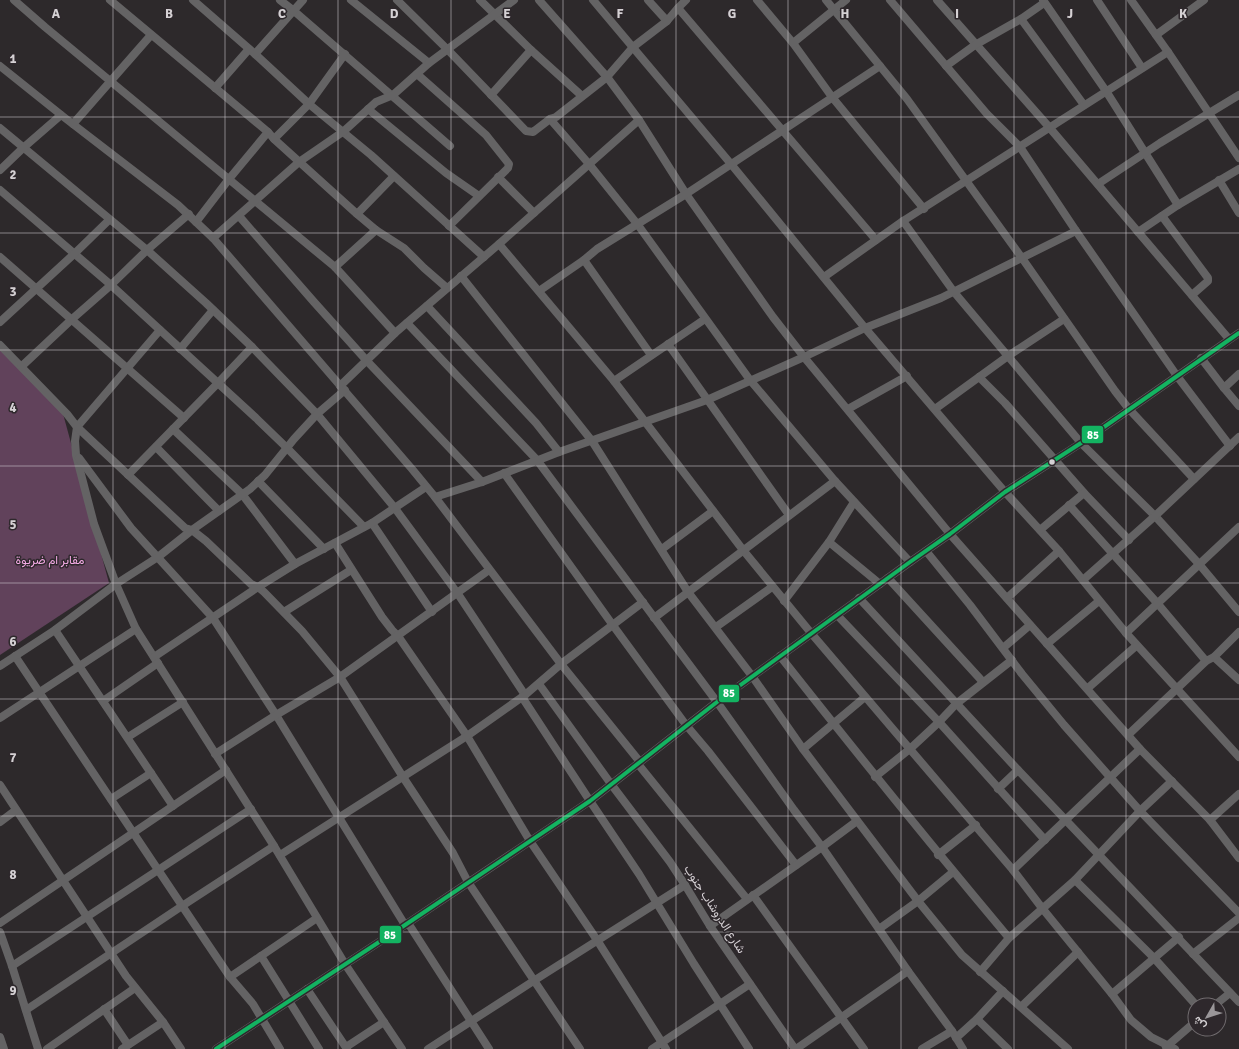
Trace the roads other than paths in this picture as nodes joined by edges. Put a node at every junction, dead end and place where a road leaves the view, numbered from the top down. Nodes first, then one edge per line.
1 (14, 0) edge
2 (110, 0) edge
3 (193, 0) edge
4 (280, 0) edge
5 (303, 0) edge
6 (351, 0) edge
7 (397, 0) edge
8 (480, 0) edge
9 (514, 0) edge
10 (539, 0) edge
11 (593, 0) edge
12 (648, 0) edge
13 (686, 0) edge
14 (757, 0) edge
15 (826, 0) edge
16 (846, 0) edge
17 (890, 0) edge
18 (937, 0) edge
19 (1097, 0) edge
20 (1131, 0) edge
21 (1204, 0) edge
22 (1044, 1) edge
23 (1195, 3) edge
24 (678, 8) junction
25 (834, 9) junction
26 (294, 10) junction
27 (495, 14) junction
28 (1021, 18) junction
29 (667, 21) junction
30 (151, 35) junction
31 (1156, 35) junction
32 (793, 43) junction
33 (975, 45) junction
34 (633, 47) junction
35 (448, 50) junction
36 (531, 50) junction
37 (252, 51) junction
38 (1168, 52) junction
39 (345, 54) junction
40 (429, 64) junction
41 (0, 66) edge
42 (880, 66) junction
43 (946, 66) junction
44 (1142, 68) junction
45 (417, 74) junction
46 (608, 77) junction
47 (111, 82) junction
48 (215, 88) junction
49 (1106, 91) junction
50 (393, 95) junction
51 (491, 95) junction
52 (1239, 95) edge
53 (582, 96) junction
54 (832, 97) junction
55 (309, 104) junction
56 (1084, 105) junction
57 (368, 109) junction
58 (1209, 114) junction
59 (61, 115) junction
60 (550, 119) junction
61 (638, 120) junction
62 (73, 124) junction
63 (1050, 127) junction
64 (0, 128) edge
65 (782, 131) junction
66 (268, 132) junction
67 (344, 132) junction
68 (274, 139) junction
69 (450, 146) dead end
70 (1020, 147) junction
71 (22, 148) junction
72 (1146, 152) junction
73 (1239, 158) edge
74 (299, 162) junction
75 (589, 164) junction
76 (731, 164) junction
77 (1239, 169) edge
78 (0, 170) edge
79 (394, 176) junction
80 (498, 178) junction
81 (229, 179) junction
82 (1219, 180) junction
83 (967, 181) junction
84 (1098, 184) junction
85 (0, 190) edge
86 (686, 194) junction
87 (479, 196) junction
88 (255, 200) junction
89 (1178, 205) junction
90 (924, 209) junction
91 (534, 213) junction
92 (1239, 213) edge
93 (189, 214) junction
94 (357, 214) junction
95 (239, 216) junction
96 (1162, 216) junction
97 (109, 220) junction
98 (903, 221) junction
99 (196, 222) junction
100 (638, 225) junction
101 (449, 226) junction
102 (376, 230) junction
103 (1076, 232) junction
104 (1138, 232) junction
105 (213, 238) junction
106 (876, 240) junction
107 (499, 244) junction
108 (146, 250) junction
109 (74, 254) junction
110 (0, 257) edge
111 (484, 257) junction
112 (1022, 258) junction
113 (584, 260) junction
114 (335, 267) junction
115 (461, 276) junction
116 (824, 277) junction
117 (111, 285) junction
118 (447, 288) junction
119 (36, 289) junction
120 (539, 291) junction
121 (954, 292) junction
122 (1192, 295) junction
123 (427, 306) junction
124 (213, 310) junction
125 (705, 319) junction
126 (1064, 319) junction
127 (71, 320) junction
128 (0, 322) edge
129 (407, 323) junction
130 (865, 328) junction
131 (160, 330) junction
132 (395, 333) junction
133 (1239, 333) edge
134 (1229, 339) junction
135 (668, 344) junction
136 (0, 345) edge
137 (252, 346) junction
138 (180, 349) junction
139 (651, 355) junction
140 (1008, 356) junction
141 (804, 357) junction
142 (1201, 358) junction
143 (367, 361) junction
144 (22, 366) junction
145 (127, 369) junction
146 (1239, 374) edge
147 (907, 376) junction
148 (1177, 376) junction
149 (979, 377) junction
150 (750, 380) junction
151 (614, 382) junction
152 (217, 384) junction
153 (343, 388) junction
154 (1224, 388) junction
155 (707, 400) junction
156 (1239, 406) edge
157 (848, 409) junction
158 (935, 409) junction
159 (1129, 409) junction
160 (317, 414) junction
161 (184, 418) junction
162 (645, 422) junction
163 (77, 427) junction
164 (173, 429) junction
165 (1239, 437) edge
166 (592, 441) junction
167 (1081, 442) junction
168 (1230, 446) junction
169 (156, 447) junction
170 (288, 448) junction
171 (560, 452) junction
172 (76, 455) junction
173 (537, 460) junction
174 (1054, 460) junction
175 (504, 473) junction
176 (128, 475) junction
177 (1194, 479) junction
178 (258, 481) junction
179 (835, 481) junction
180 (482, 482) junction
181 (426, 486) junction
182 (1005, 492) junction
183 (1084, 493) junction
184 (242, 494) junction
185 (435, 497) junction
186 (854, 502) junction
187 (1069, 505) junction
188 (394, 507) junction
189 (219, 511) junction
190 (713, 511) junction
191 (789, 515) junction
192 (1155, 516) junction
193 (372, 523) junction
194 (1239, 526) edge
195 (364, 527) junction
196 (192, 530) junction
197 (1040, 530) junction
198 (950, 534) junction
199 (1128, 540) junction
200 (829, 542) junction
201 (335, 543) junction
202 (324, 549) junction
203 (662, 550) junction
204 (743, 550) junction
205 (926, 551) junction
206 (1059, 551) junction
207 (1112, 554) junction
208 (158, 558) junction
209 (910, 562) junction
210 (295, 564) junction
211 (1199, 564) junction
212 (351, 570) junction
213 (489, 570) junction
214 (888, 578) junction
215 (1083, 580) junction
216 (116, 584) junction
217 (880, 584) junction
218 (258, 587) junction
219 (772, 587) junction
220 (688, 592) junction
221 (458, 594) junction
222 (859, 598) junction
223 (1007, 598) junction
224 (784, 601) junction
225 (1099, 601) junction
226 (643, 602) junction
227 (1158, 604) junction
228 (284, 612) junction
229 (432, 612) junction
230 (1239, 612) edge
231 (837, 615) junction
232 (213, 618) junction
233 (654, 618) junction
234 (612, 624) junction
235 (1030, 625) junction
236 (716, 627) junction
237 (136, 629) junction
238 (55, 630) junction
239 (1239, 632) edge
240 (811, 633) junction
241 (1126, 634) junction
242 (398, 636) junction
243 (1047, 644) junction
244 (1136, 646) junction
245 (1003, 648) junction
246 (15, 656) junction
247 (780, 656) junction
248 (1214, 657) junction
249 (156, 660) junction
250 (1012, 660) junction
251 (1206, 661) junction
252 (561, 664) junction
253 (0, 666) edge
254 (80, 666) junction
255 (752, 676) junction
256 (340, 677) junction
257 (1239, 680) edge
258 (983, 682) junction
259 (539, 684) junction
260 (1088, 688) junction
261 (1176, 690) junction
262 (40, 692) junction
263 (524, 696) junction
264 (865, 697) junction
265 (103, 701) junction
266 (183, 702) junction
267 (717, 702) junction
268 (956, 704) junction
269 (276, 715) junction
270 (0, 718) edge
271 (939, 722) junction
272 (834, 724) junction
273 (686, 725) junction
274 (1128, 734) junction
275 (467, 736) junction
276 (128, 737) junction
277 (910, 748) junction
278 (1140, 748) junction
279 (803, 749) junction
280 (215, 754) junction
281 (1238, 754) edge
282 (639, 763) junction
283 (226, 770) junction
284 (1018, 770) junction
285 (152, 773) junction
286 (1110, 776) junction
287 (403, 777) junction
288 (875, 777) junction
289 (1172, 781) junction
290 (611, 784) junction
291 (0, 785) edge
292 (998, 789) junction
293 (1239, 794) edge
294 (111, 799) junction
295 (590, 801) junction
296 (174, 806) junction
297 (251, 809) junction
298 (16, 810) junction
299 (1140, 811) junction
300 (339, 818) junction
301 (1066, 820) junction
302 (1210, 820) junction
303 (857, 821) junction
304 (0, 822) edge
305 (976, 825) junction
306 (133, 833) junction
307 (1045, 840) junction
308 (530, 841) junction
309 (274, 846) junction
310 (822, 847) junction
311 (280, 855) junction
312 (938, 855) junction
313 (1098, 855) junction
314 (1239, 858) edge
315 (796, 865) junction
316 (158, 870) junction
317 (1013, 870) junction
318 (953, 872) junction
319 (63, 880) junction
320 (1074, 880) junction
321 (468, 882) junction
322 (685, 885) junction
323 (750, 897) junction
324 (918, 901) junction
325 (657, 903) junction
326 (182, 906) junction
327 (1042, 908) junction
328 (1239, 913) edge
329 (87, 916) junction
330 (317, 918) junction
331 (1239, 918) edge
332 (0, 923) edge
333 (406, 924) junction
334 (710, 926) junction
335 (879, 929) junction
336 (0, 932) edge
337 (1179, 937) junction
338 (1009, 938) junction
339 (597, 940) junction
340 (1078, 952) junction
341 (110, 954) junction
342 (1193, 954) junction
343 (261, 956) junction
344 (1154, 958) junction
345 (345, 964) junction
346 (12, 966) junction
347 (908, 971) junction
348 (980, 972) junction
349 (230, 977) junction
350 (535, 980) junction
351 (750, 984) junction
352 (135, 988) junction
353 (307, 990) junction
354 (1003, 991) junction
355 (1230, 993) junction
356 (1112, 994) junction
357 (1189, 997) edge
358 (1225, 997) edge
359 (290, 1001) junction
360 (1239, 1002) edge
361 (719, 1004) junction
362 (1021, 1007) junction
363 (26, 1010) junction
364 (104, 1010) junction
365 (841, 1018) junction
366 (262, 1019) junction
367 (977, 1019) junction
368 (472, 1021) junction
369 (163, 1022) junction
370 (384, 1022) junction
371 (952, 1030) junction
372 (1187, 1030) edge
373 (0, 1037) edge
374 (956, 1038) junction
375 (664, 1046) edge
376 (125, 1047) edge
377 (222, 1048) edge
378 (347, 1048) edge
379 (1169, 1048) edge
380 (4, 1049) edge
381 (38, 1049) edge
382 (47, 1049) edge
383 (182, 1049) edge
384 (280, 1049) edge
385 (319, 1049) edge
386 (402, 1049) edge
387 (428, 1049) edge
388 (489, 1049) edge
389 (580, 1049) edge
390 (652, 1049) edge
391 (749, 1049) edge
392 (796, 1049) edge
393 (864, 1049) edge
394 (922, 1049) edge
395 (963, 1049) edge
396 (1008, 1049) edge
397 (1068, 1049) edge

1 - 47 street
2 - 30 street
3 - 37 street
4 - 26 street
5 - 26 street
6 - 40 street
7 - 35 street
8 - 27 street
9 - 27 street
10 - 46 street
11 - 34 street
12 - 29 street
13 - 24 street
14 - 32 street
15 - 25 street
16 - 25 street
17 - 43 street
18 - 33 street
19 - 44 street
20 - 31 street
21 - 23 street
22 - 28 street
22 - 49 street
23 - 31 street
24 - 29 street
24 - 65 street
25 - 32 street
25 - 42 street
26 - 37 street
26 - 39 street
27 - 35 street
27 - 36 street
28 - 33 street
28 - 56 street
29 - 34 street
30 - 47 street
30 - 48 street
31 - 38 street
32 - 54 street
33 - 43 street
33 - 63 street
34 - 46 street
34 - 76 street
35 - 40 street
35 - 51 street
36 - 51 street
36 - 53 street
37 - 48 street
37 - 55 street
38 - 44 street
38 - 58 street
39 - 50 street
39 - 55 street
40 - 45 street
41 - 59 street
42 - 54 street
42 - 83 street
43 - 70 street
44 - 49 street
45 - 50 street
45 - 80 street
46 - 53 street
46 - 61 street
47 - 62 street
47 - 81 street
48 - 66 street
49 - 56 street
49 - 72 street
50 - 57 street
50 - 69 street
51 - 60 street
52 - 58 street
53 - 60 street
54 - 65 street
54 - 90 street
55 - 67 street
55 - 68 street
56 - 63 street
57 - 67 street
57 - 87 street
58 - 72 street
58 - 73 street
59 - 62 street
59 - 71 street
60 - 75 street
61 - 75 street
61 - 86 street
62 - 93 street
63 - 70 street
63 - 84 street
64 - 71 street
65 - 76 street
65 - 106 street
66 - 68 street
66 - 81 street
67 - 74 street
67 - 79 street
68 - 74 street
70 - 83 street
70 - 103 street
71 - 78 street
71 - 97 street
72 - 84 street
72 - 89 street
74 - 88 street
74 - 94 street
75 - 91 street
75 - 100 street
76 - 86 street
76 - 116 street
77 - 82 street
79 - 94 street
79 - 101 street
80 - 87 street
80 - 91 street
81 - 88 street
81 - 99 street
82 - 89 street
82 - 92 street
83 - 90 street
83 - 112 street
84 - 104 street
85 - 109 street
86 - 100 street
86 - 141 street
87 - 101 street
88 - 95 street
88 - 114 street
89 - 96 street
90 - 98 street
91 - 107 street
93 - 99 street
93 - 108 street
94 - 102 street
95 - 105 street
95 - 143 street
96 - 104 street
96 - 122 street
97 - 108 street
97 - 109 street
98 - 106 street
98 - 121 street
99 - 105 street
100 - 113 street
100 - 125 street
101 - 111 street
102 - 114 street
102 - 118 street
103 - 112 street
103 - 148 street
104 - 122 street
105 - 153 street
106 - 116 street
107 - 111 street
107 - 120 street
108 - 117 street
108 - 124 street
109 - 117 street
109 - 119 street
110 - 119 street
111 - 115 street
112 - 121 street
112 - 126 street
113 - 120 street
113 - 139 street
114 - 132 street
115 - 118 street
115 - 166 street
116 - 130 street
117 - 127 street
117 - 131 street
118 - 123 street
119 - 127 street
119 - 128 street
120 - 151 street
121 - 130 street
121 - 140 street
122 - 134 street
123 - 129 street
123 - 171 street
124 - 137 street
124 - 138 street
125 - 135 street
125 - 150 street
126 - 140 street
126 - 159 street
127 - 144 street
127 - 145 street
129 - 132 street
129 - 173 street
130 - 141 street
130 - 147 street
131 - 138 street
131 - 145 street
132 - 143 street
133 - 134 street
134 - 142 street
135 - 139 street
135 - 155 street
136 - 144 street
137 - 152 street
137 - 160 street
138 - 152 street
139 - 151 street
140 - 149 street
140 - 167 street
141 - 150 street
141 - 157 street
142 - 148 street
142 - 154 street
143 - 153 street
143 - 180 street
144 - 163 street
145 - 161 street
145 - 163 street
146 - 154 street
147 - 157 street
147 - 158 street
148 - 159 street
148 - 168 street
149 - 158 street
149 - 174 street
150 - 155 street
150 - 179 street
151 - 162 street
152 - 161 street
152 - 170 street
153 - 160 street
153 - 181 street
154 - 156 street
155 - 162 street
155 - 191 street
157 - 198 street
158 - 182 street
159 - 167 street
159 - 177 street
160 - 170 street
160 - 188 street
161 - 164 street
162 - 166 street
162 - 190 street
163 - 172 street
163 - 176 street
164 - 169 street
164 - 184 street
165 - 168 street
166 - 171 street
166 - 203 street
167 - 174 street
167 - 192 street
168 - 177 street
169 - 176 street
169 - 189 street
170 - 178 street
170 - 195 street
171 - 173 street
172 - 208 street
172 - 216 street
173 - 175 street
173 - 226 street
174 - 182 street
174 - 183 street
175 - 180 street
175 - 234 street
176 - 196 street
177 - 192 street
178 - 184 street
178 - 202 street
179 - 186 street
179 - 191 street
180 - 185 street
181 - 185 street
181 - 188 street
182 - 197 street
182 - 198 street
183 - 187 street
183 - 199 street
184 - 189 street
184 - 210 street
185 - 213 street
186 - 200 street
186 - 209 street
187 - 197 street
187 - 207 street
188 - 193 street
188 - 221 street
189 - 196 street
190 - 203 street
190 - 204 street
191 - 204 street
192 - 199 street
192 - 211 street
193 - 195 street
193 - 229 street
194 - 211 street
195 - 201 street
196 - 208 street
196 - 218 street
197 - 206 street
198 - 205 street
198 - 223 street
199 - 207 street
200 - 217 street
200 - 224 street
201 - 202 street
201 - 212 street
202 - 210 street
203 - 220 street
204 - 219 street
204 - 220 street
205 - 209 street
205 - 245 street
206 - 215 street
206 - 223 street
207 - 215 street
207 - 227 street
208 - 216 street
208 - 232 street
209 - 214 street
210 - 218 street
211 - 227 street
211 - 230 street
212 - 228 street
212 - 242 street
213 - 221 street
213 - 252 street
214 - 217 street
214 - 258 street
215 - 225 street
216 - 237 street
216 - 238 street
217 - 222 street
218 - 228 street
218 - 232 street
219 - 224 street
219 - 236 street
220 - 233 street
220 - 236 street
221 - 229 street
221 - 263 street
222 - 231 street
222 - 268 street
223 - 235 street
224 - 240 street
225 - 241 street
225 - 243 street
226 - 233 street
226 - 234 street
227 - 241 street
227 - 251 street
228 - 256 street
229 - 242 street
231 - 240 street
231 - 271 street
232 - 249 street
232 - 269 street
233 - 267 street
234 - 252 street
234 - 273 street
235 - 243 street
235 - 245 street
236 - 255 street
237 - 249 street
237 - 254 street
238 - 246 street
238 - 254 street
239 - 248 street
240 - 247 street
240 - 264 street
241 - 244 street
242 - 256 street
242 - 275 street
243 - 260 street
244 - 260 street
244 - 261 street
245 - 250 street
246 - 253 street
246 - 262 street
247 - 255 street
247 - 272 street
248 - 251 street
248 - 257 street
249 - 265 street
249 - 266 street
250 - 258 street
250 - 286 street
251 - 261 street
252 - 259 street
252 - 282 street
254 - 262 street
254 - 265 street
255 - 267 street
255 - 279 street
256 - 269 street
256 - 287 street
258 - 268 street
259 - 263 street
259 - 290 street, شارع الدروشاب جنوب
260 - 274 street
261 - 274 street
261 - 281 street
262 - 270 street
262 - 294 street
263 - 275 street
263 - 295 street
264 - 272 street
264 - 277 street
265 - 276 street
266 - 276 street
266 - 280 street
267 - 273 street
267 - 310 street
268 - 271 street
268 - 284 street
269 - 280 street
269 - 300 street
271 - 277 street
271 - 292 street
272 - 279 street
272 - 288 street
273 - 282 street
273 - 315 street
274 - 278 street
275 - 287 street
275 - 308 street
276 - 285 street
277 - 288 street
277 - 305 street
278 - 286 street
278 - 289 street
279 - 303 street
280 - 283 street
282 - 290 street
282 - 323 street
283 - 296 street
283 - 297 street
284 - 292 street
284 - 301 street
285 - 294 street
285 - 296 street
286 - 299 street
286 - 301 street
287 - 300 street
287 - 321 street
288 - 312 street
289 - 299 street
289 - 302 street
290 - 295 street
290 - 322 street, شارع الدروشاب جنوب
291 - 298 street
292 - 307 street
293 - 302 street
294 - 306 street
295 - 308 street
295 - 325 street
296 - 306 street
297 - 309 street
297 - 316 street
298 - 304 street
298 - 319 street
299 - 313 street
299 - 328 street
300 - 311 street
300 - 333 street
301 - 307 street
301 - 313 street
302 - 314 street
303 - 310 street
303 - 324 street
305 - 312 street
305 - 317 street
306 - 316 street
306 - 319 street
307 - 317 street
308 - 321 street
308 - 339 street
309 - 311 street
309 - 326 street
310 - 315 street
310 - 335 street
311 - 330 street
312 - 318 street
313 - 320 street
313 - 337 street
315 - 323 street
316 - 326 street
316 - 329 street
317 - 327 street
318 - 324 street
318 - 338 street
319 - 329 street
319 - 332 street
320 - 327 street
320 - 344 street
321 - 333 street
321 - 350 street
322 - 325 street
322 - 334 street, شارع الدروشاب جنوب
323 - 334 street
323 - 365 street
324 - 335 street
324 - 348 street
325 - 339 street
325 - 361 street
326 - 341 street
326 - 349 street
327 - 338 street
327 - 340 street
329 - 341 street
329 - 346 street
330 - 343 street
330 - 345 street
331 - 342 street
333 - 345 street
333 - 368 street
334 - 351 street, شارع الدروشاب جنوب
335 - 347 street
336 - 346 street
337 - 342 street
337 - 344 street
338 - 348 street
339 - 350 street
339 - 375 street
340 - 356 street
340 - 362 street
341 - 352 street
341 - 363 street
342 - 355 street
343 - 349 street
343 - 359 street
344 - 356 street
344 - 357 street
345 - 353 street
345 - 370 street
346 - 363 street
347 - 365 street
347 - 371 street
348 - 354 street
349 - 366 street
350 - 368 street
350 - 389 street
351 - 361 street
351 - 392 street, شارع الدروشاب جنوب
352 - 364 street
352 - 369 street
353 - 359 street
353 - 378 street
354 - 362 street
354 - 367 street
355 - 358 street
355 - 360 street
356 - 379 street
359 - 366 street
359 - 385 street
361 - 375 street
361 - 391 street
362 - 397 street
363 - 381 street
364 - 376 street
364 - 382 street
365 - 392 street
365 - 393 street
366 - 377 street
366 - 384 street
367 - 374 street
367 - 396 street
368 - 387 street
368 - 388 street
369 - 376 street
369 - 383 street
370 - 378 street
370 - 386 street
371 - 374 street
371 - 394 street
372 - 379 street
373 - 380 street
374 - 395 street
375 - 390 street

